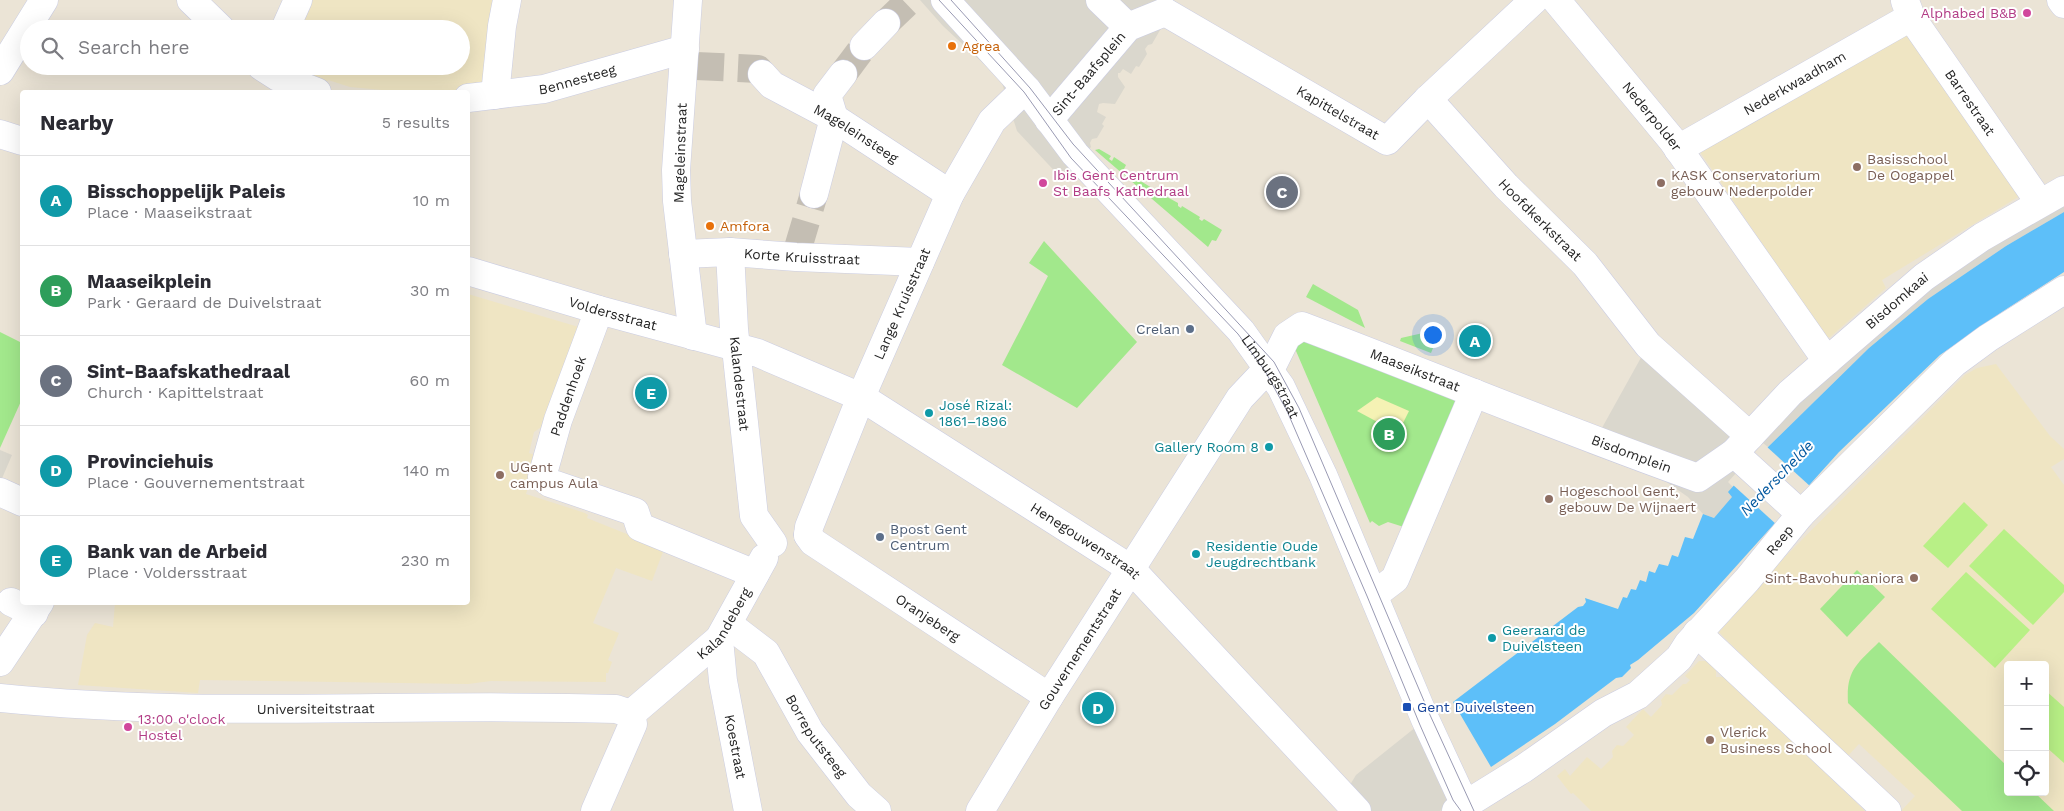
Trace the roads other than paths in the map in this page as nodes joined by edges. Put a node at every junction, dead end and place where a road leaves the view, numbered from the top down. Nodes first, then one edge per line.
1 (44, 0) edge
2 (190, 0) edge
3 (298, 0) edge
4 (507, 0) edge
5 (688, 0) edge
6 (945, 0) edge
7 (1100, 0) edge
8 (1534, 0) edge
9 (1556, 0) edge
10 (2061, 0) edge
11 (2064, 4) edge
12 (1165, 6) edge
13 (1908, 9) edge
14 (31, 20) edge
15 (211, 20) edge
16 (289, 20) edge
17 (886, 23) tunnel mouth
18 (1128, 28) junction
19 (20, 38) edge
20 (864, 46) tunnel mouth
21 (689, 60) junction
22 (2, 66) edge
23 (762, 74) tunnel mouth
24 (843, 74) tunnel mouth
25 (266, 75) edge
26 (309, 90) edge
27 (1027, 90) junction
28 (495, 95) junction
29 (470, 98) edge
30 (1428, 99) junction
31 (834, 118) junction
32 (1050, 120) junction
33 (0, 134) edge
34 (20, 140) edge
35 (1678, 148) junction
36 (2064, 190) edge
37 (814, 194) tunnel mouth
38 (950, 194) junction
39 (2040, 203) junction
40 (730, 252) junction
41 (683, 254) junction
42 (920, 262) junction
43 (470, 272) edge
44 (2064, 290) edge
45 (599, 310) junction
46 (693, 336) junction
47 (747, 350) junction
48 (1827, 360) junction
49 (1268, 368) junction
50 (1474, 392) junction
51 (861, 397) junction
52 (1580, 435) joint
53 (1743, 450) junction
54 (0, 492) edge
55 (20, 501) edge
56 (1798, 511) junction
57 (808, 535) junction
58 (773, 544) junction
59 (744, 569) junction
60 (1131, 569) junction
61 (1374, 595) junction
62 (28, 606) edge
63 (723, 632) junction
64 (1697, 633) junction
65 (0, 662) edge
66 (1049, 697) junction
67 (0, 698) edge
68 (631, 714) junction
69 (1463, 804) edge
70 (1353, 809) edge
71 (595, 811) edge
72 (748, 811) edge
73 (877, 811) edge
74 (980, 811) edge
75 (1887, 811) edge

1 - 14 street
2 - 15 street
3 - 16 street
4 - 28 street
5 - 21 street, Mageleinstraat
6 - 27 street
7 - 18 street, Sint-Baafsplein
8 - 30 street, Kapittelstraat
9 - 35 street, Nederpolder
10 - 11 street
12 - 18 street, Sint-Baafsplein
12 - 30 street, Kapittelstraat
13 - 35 street, Nederkwaadham
13 - 39 street, Barrestraat
17 - 20 street
18 - 32 street, Sint-Baafsplein
19 - 22 street
21 - 28 street, Bennesteeg
21 - 41 street, Mageleinstraat
23 - 31 street, Mageleinsteeg
24 - 31 street
25 - 26 street
27 - 32 street, Limburgstraat
27 - 38 street, Lange Kruisstraat
28 - 29 street, Bennesteeg
30 - 53 street, Hoofdkerkstraat
31 - 37 street
31 - 38 street, Mageleinsteeg
32 - 49 street, Limburgstraat
33 - 34 street
35 - 48 street, Nederpolder
36 - 39 street, Bisdomkaai
38 - 42 street, Lange Kruisstraat
39 - 48 street, Bisdomkaai
40 - 41 street, Korte Kruisstraat
40 - 42 street, Korte Kruisstraat
40 - 47 street, Kalandestraat
41 - 46 street, Mageleinstraat
42 - 51 street, Lange Kruisstraat
43 - 45 street, Voldersstraat
44 - 56 street, Reep
45 - 46 street, Voldersstraat
45 - 59 street, Paddenhoek
46 - 47 street, Voldersstraat
47 - 51 street, Henegouwenstraat
47 - 58 street, Kalandestraat
48 - 53 street, Bisdomkaai
49 - 50 street, Maaseikstraat
49 - 60 street, Gouvernementstraat
49 - 61 street, Limburgstraat
50 - 52 street, Maaseikstraat
50 - 61 street
51 - 57 street, Lange Kruisstraat
51 - 60 street, Henegouwenstraat
52 - 53 street, Bisdomplein
53 - 56 street
54 - 55 street
56 - 64 street, Reep
57 - 58 street
57 - 66 street, Oranjeberg
58 - 59 street, Kalandeberg
59 - 63 street, Kalandeberg
60 - 66 street, Gouvernementstraat
60 - 70 street, Henegouwenstraat
61 - 69 street, Limburgstraat
62 - 65 street
63 - 68 street, Kalandeberg
63 - 72 street, Koestraat
63 - 73 street, Borreputsteeg
64 - 69 street, Reep
64 - 75 street
66 - 74 street, Gouvernementstraat
67 - 68 street, Universiteitstraat
68 - 71 street

